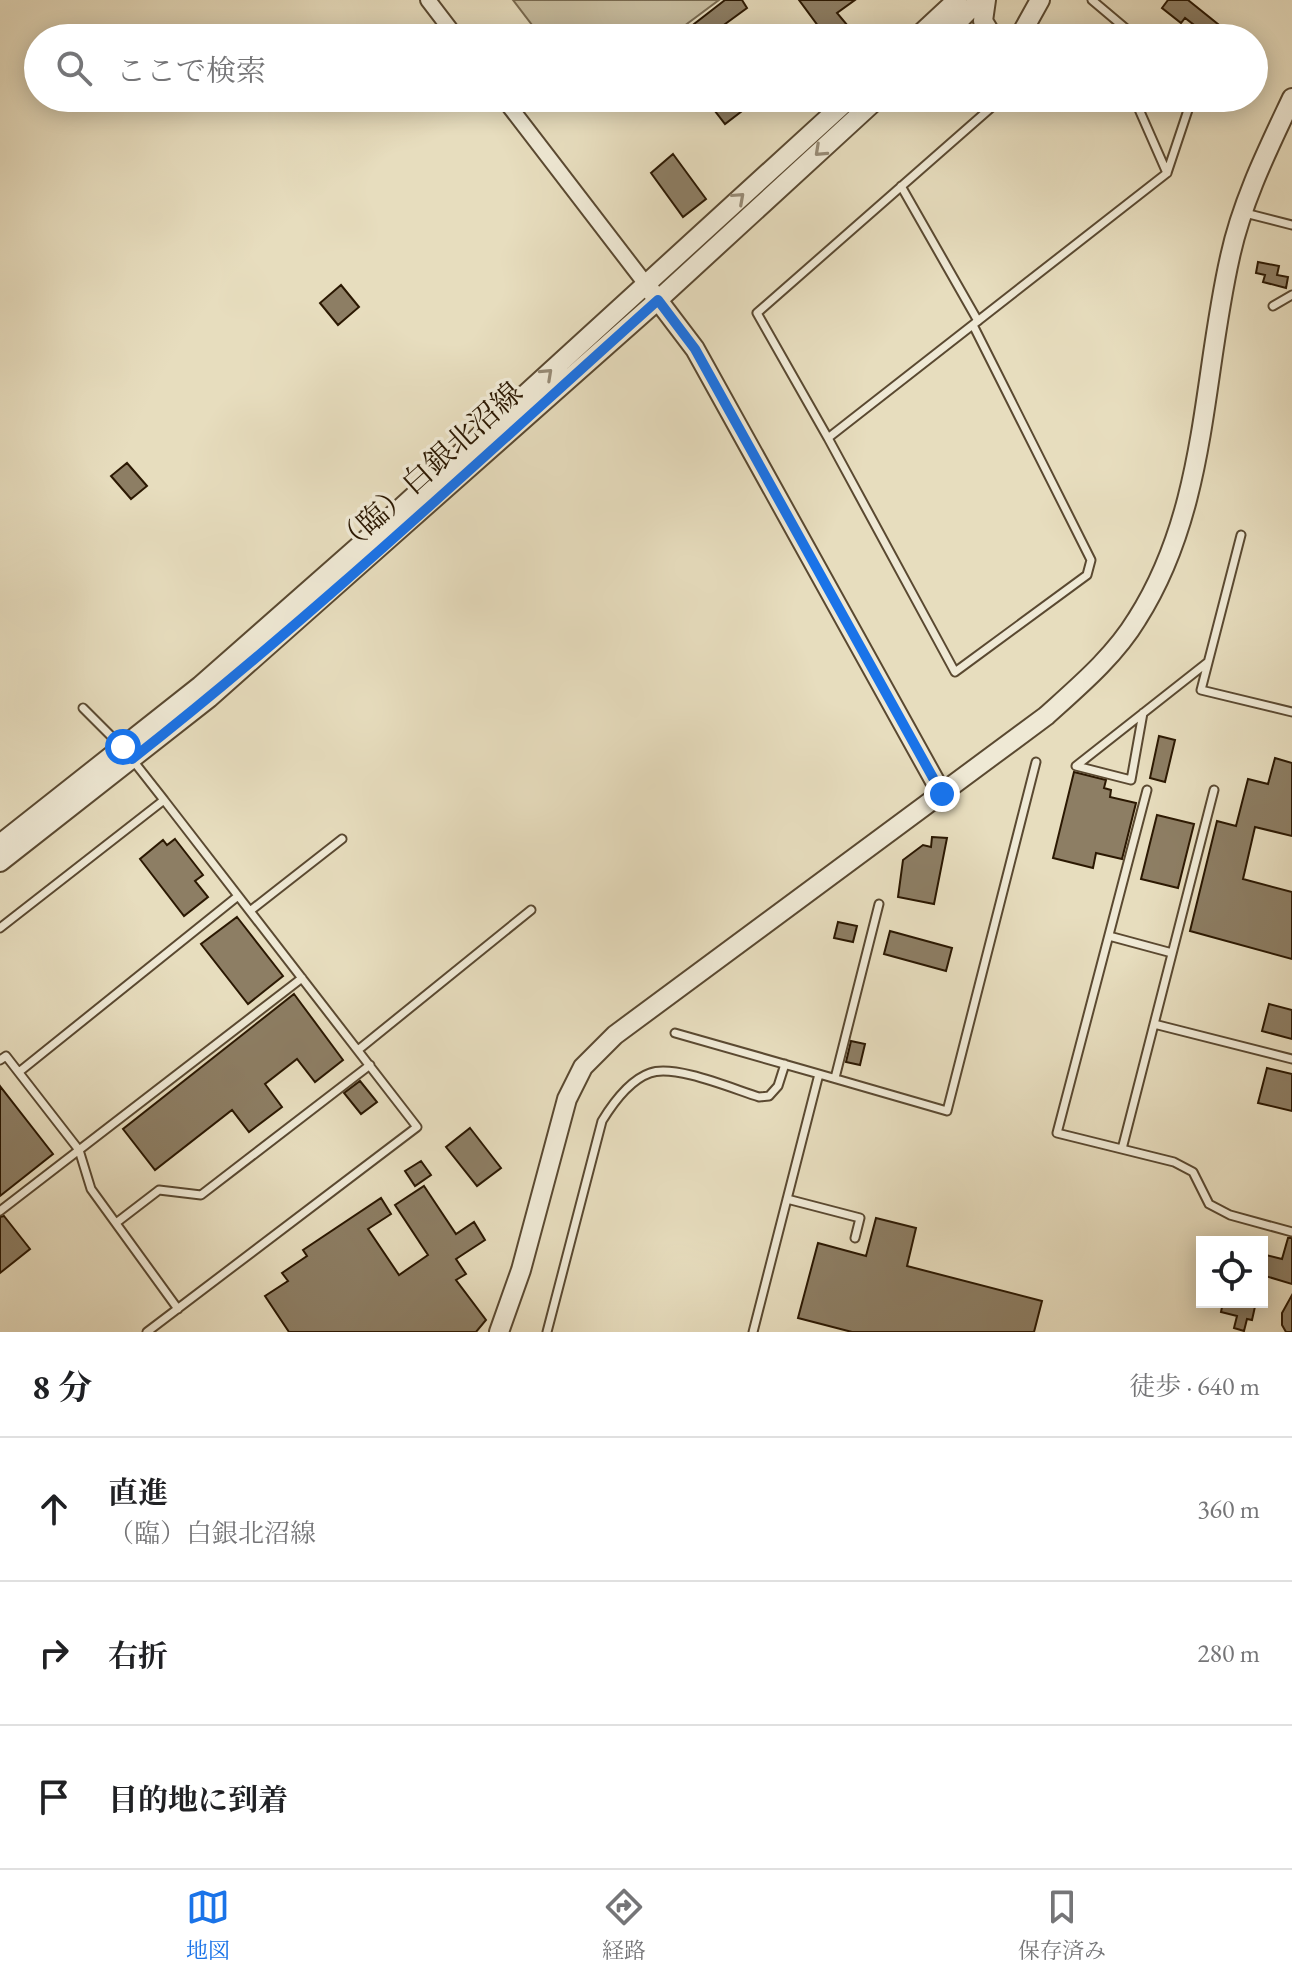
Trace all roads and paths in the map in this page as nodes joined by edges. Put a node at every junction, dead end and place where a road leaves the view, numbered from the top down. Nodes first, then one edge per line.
1 (428, 0) edge
2 (957, 0) edge
3 (979, 0) edge
4 (986, 0) edge
5 (1040, 0) edge
6 (1092, 0) edge
7 (446, 24) edge
8 (931, 24) edge
9 (956, 24) edge
10 (985, 24) edge
11 (1027, 24) edge
12 (1120, 24) edge
13 (1292, 98) edge
14 (514, 112) edge
15 (834, 112) edge
16 (863, 112) edge
17 (986, 112) edge
18 (1140, 112) edge
19 (1187, 112) edge
20 (1167, 173) junction
21 (901, 186) junction
22 (1243, 212) junction
23 (1292, 225) edge
24 (645, 283) junction
25 (1292, 295) edge
26 (658, 300) junction
27 (1273, 306) dead end
28 (975, 323) junction
29 (828, 438) junction
30 (1241, 535) dead end
31 (1208, 662) junction
32 (83, 708) dead end
33 (1292, 712) edge
34 (1143, 713) junction
35 (127, 753) junction
36 (1036, 762) dead end
37 (1147, 790) dead end
38 (1214, 790) dead end
39 (942, 794) junction
40 (164, 800) junction
41 (342, 839) dead end
42 (0, 844) edge
43 (0, 862) edge
44 (238, 896) junction
45 (879, 904) dead end
46 (531, 910) dead end
47 (250, 911) junction
48 (0, 928) edge
49 (1109, 936) junction
50 (1172, 953) junction
51 (302, 978) junction
52 (1154, 1024) junction
53 (675, 1033) dead end
54 (358, 1050) junction
55 (1292, 1059) edge
56 (0, 1060) edge
57 (785, 1064) junction
58 (370, 1065) junction
59 (19, 1072) junction
60 (819, 1074) junction
61 (835, 1078) junction
62 (1122, 1149) junction
63 (79, 1150) junction
64 (787, 1199) junction
65 (0, 1211) edge
66 (116, 1223) junction
67 (1292, 1232) edge
68 (855, 1238) dead end
69 (178, 1309) junction
70 (147, 1332) edge
71 (499, 1332) edge
72 (547, 1332) edge
73 (753, 1332) edge

1 - 7 street
2 - 8 street
3 - 9 street
4 - 10 street
5 - 11 street
6 - 12 lane
13 - 22 street
14 - 24 street
24 -> 15 street, （臨）白銀北沼線
16 -> 26 street, （臨）白銀北沼線
17 - 21 lane
18 - 20 lane
19 - 20 lane
20 - 28 lane
21 - 28 lane
21 - 29 lane
22 - 23 lane
22 - 39 street
24 - 26 street
35 -> 24 street, （臨）白銀北沼線
25 - 27 lane
26 - 35 street, （臨）白銀北沼線
26 - 39 street
28 - 29 lane
28 - 29 lane
30 - 31 lane
31 - 33 lane
31 - 34 lane
32 - 35 lane
34 - 34 lane
35 - 40 lane
35 - 42 street, （臨）白銀北沼線
35 - 43 street, （臨）白銀北沼線
36 - 61 lane
37 - 49 lane
38 - 50 lane
39 - 71 street
40 - 44 lane
40 - 48 lane
41 - 47 lane
44 - 47 lane
44 - 59 lane
45 - 61 lane
46 - 54 lane
47 - 51 lane
49 - 50 lane
49 - 62 lane
50 - 52 lane
51 - 54 lane
51 - 63 lane
52 - 55 lane
52 - 62 lane
53 - 57 lane
54 - 58 lane
56 - 59 lane
57 - 60 lane
57 - 72 lane
58 - 66 lane
58 - 69 lane
59 - 63 lane
60 - 61 lane
60 - 64 lane
62 - 67 lane
63 - 65 lane
63 - 66 lane
64 - 68 lane
64 - 73 lane
66 - 69 lane
69 - 70 lane

